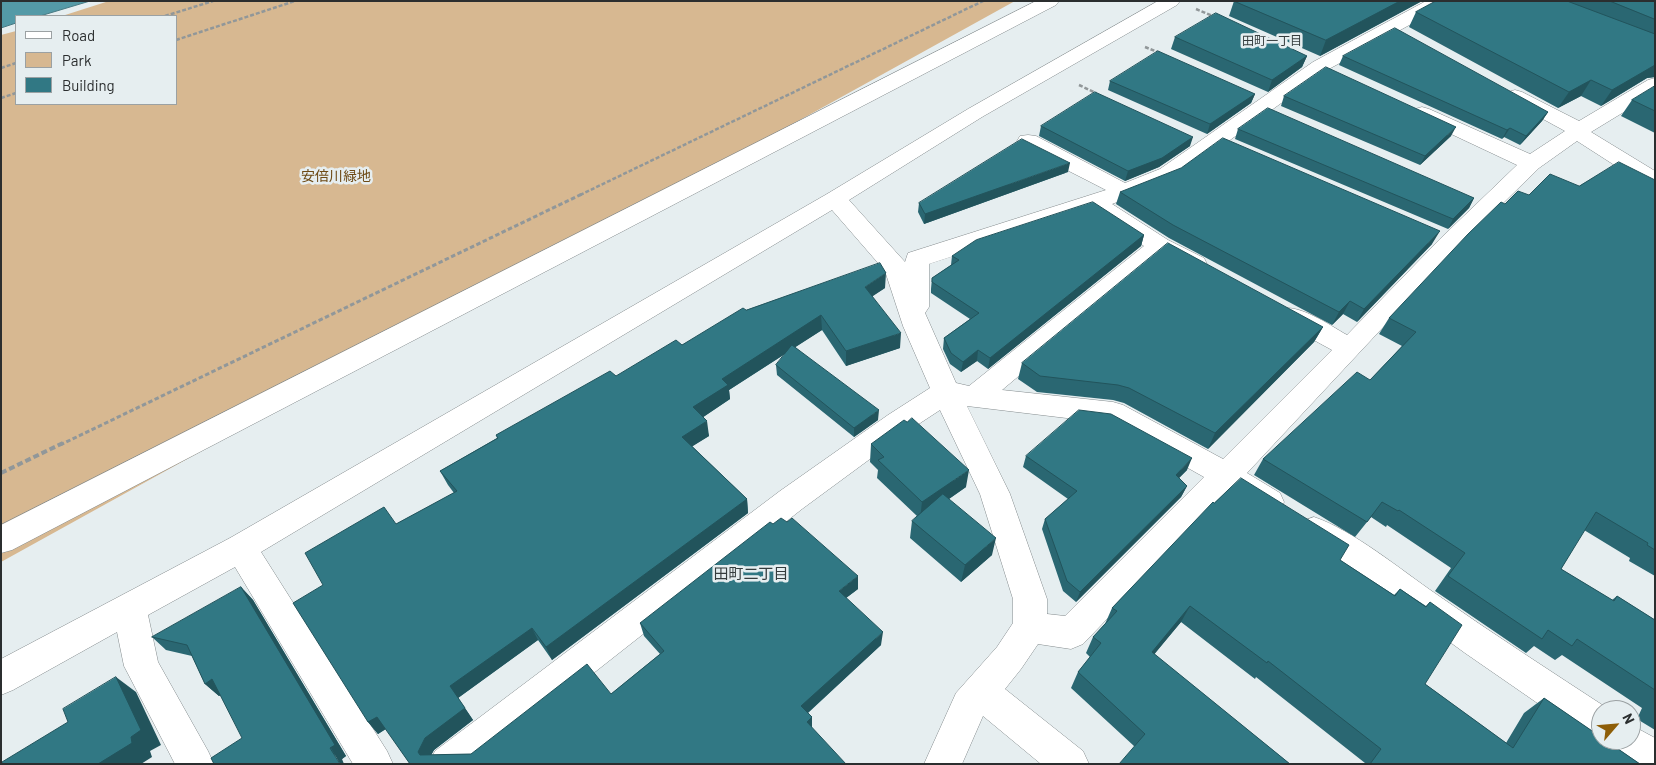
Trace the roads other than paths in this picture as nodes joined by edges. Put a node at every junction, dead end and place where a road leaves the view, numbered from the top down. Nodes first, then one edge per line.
1 (1050, 1) edge
2 (1170, 1) edge
3 (1440, 1) edge
4 (1655, 84) edge
5 (1494, 85) edge
6 (1408, 106) edge
7 (1579, 131) junction
8 (1028, 141) edge
9 (1531, 163) junction
10 (1655, 181) edge
11 (1124, 191) junction
12 (835, 199) junction
13 (1094, 202) junction
14 (1160, 245) junction
15 (1212, 273) edge
16 (1272, 306) edge
17 (916, 326) junction
18 (1350, 348) junction
19 (960, 394) junction
20 (1226, 475) junction
21 (1, 540) edge
22 (241, 548) junction
23 (130, 610) junction
24 (1030, 627) junction
25 (1, 678) edge
26 (981, 692) junction
27 (1591, 718) edge
28 (1640, 750) edge
29 (1655, 760) edge
30 (195, 764) edge
31 (374, 764) edge
32 (448, 764) edge
33 (943, 764) edge
34 (1070, 764) edge

1 - 21 street
2 - 12 street
3 - 11 street
4 - 7 street
5 - 7 street
6 - 9 street
7 - 9 street
7 - 10 street
8 - 11 street
9 - 18 street
11 - 13 street
12 - 17 street
12 - 22 street
13 - 14 street
13 - 17 street
14 - 15 street
14 - 19 street
16 - 18 street
17 - 19 street
18 - 20 street
19 - 20 street
19 - 24 street
19 - 32 street
20 - 24 street
20 - 27 street
22 - 23 street
22 - 31 street
23 - 25 street
23 - 30 street
24 - 26 street
26 - 33 street
26 - 34 street
28 - 29 street

